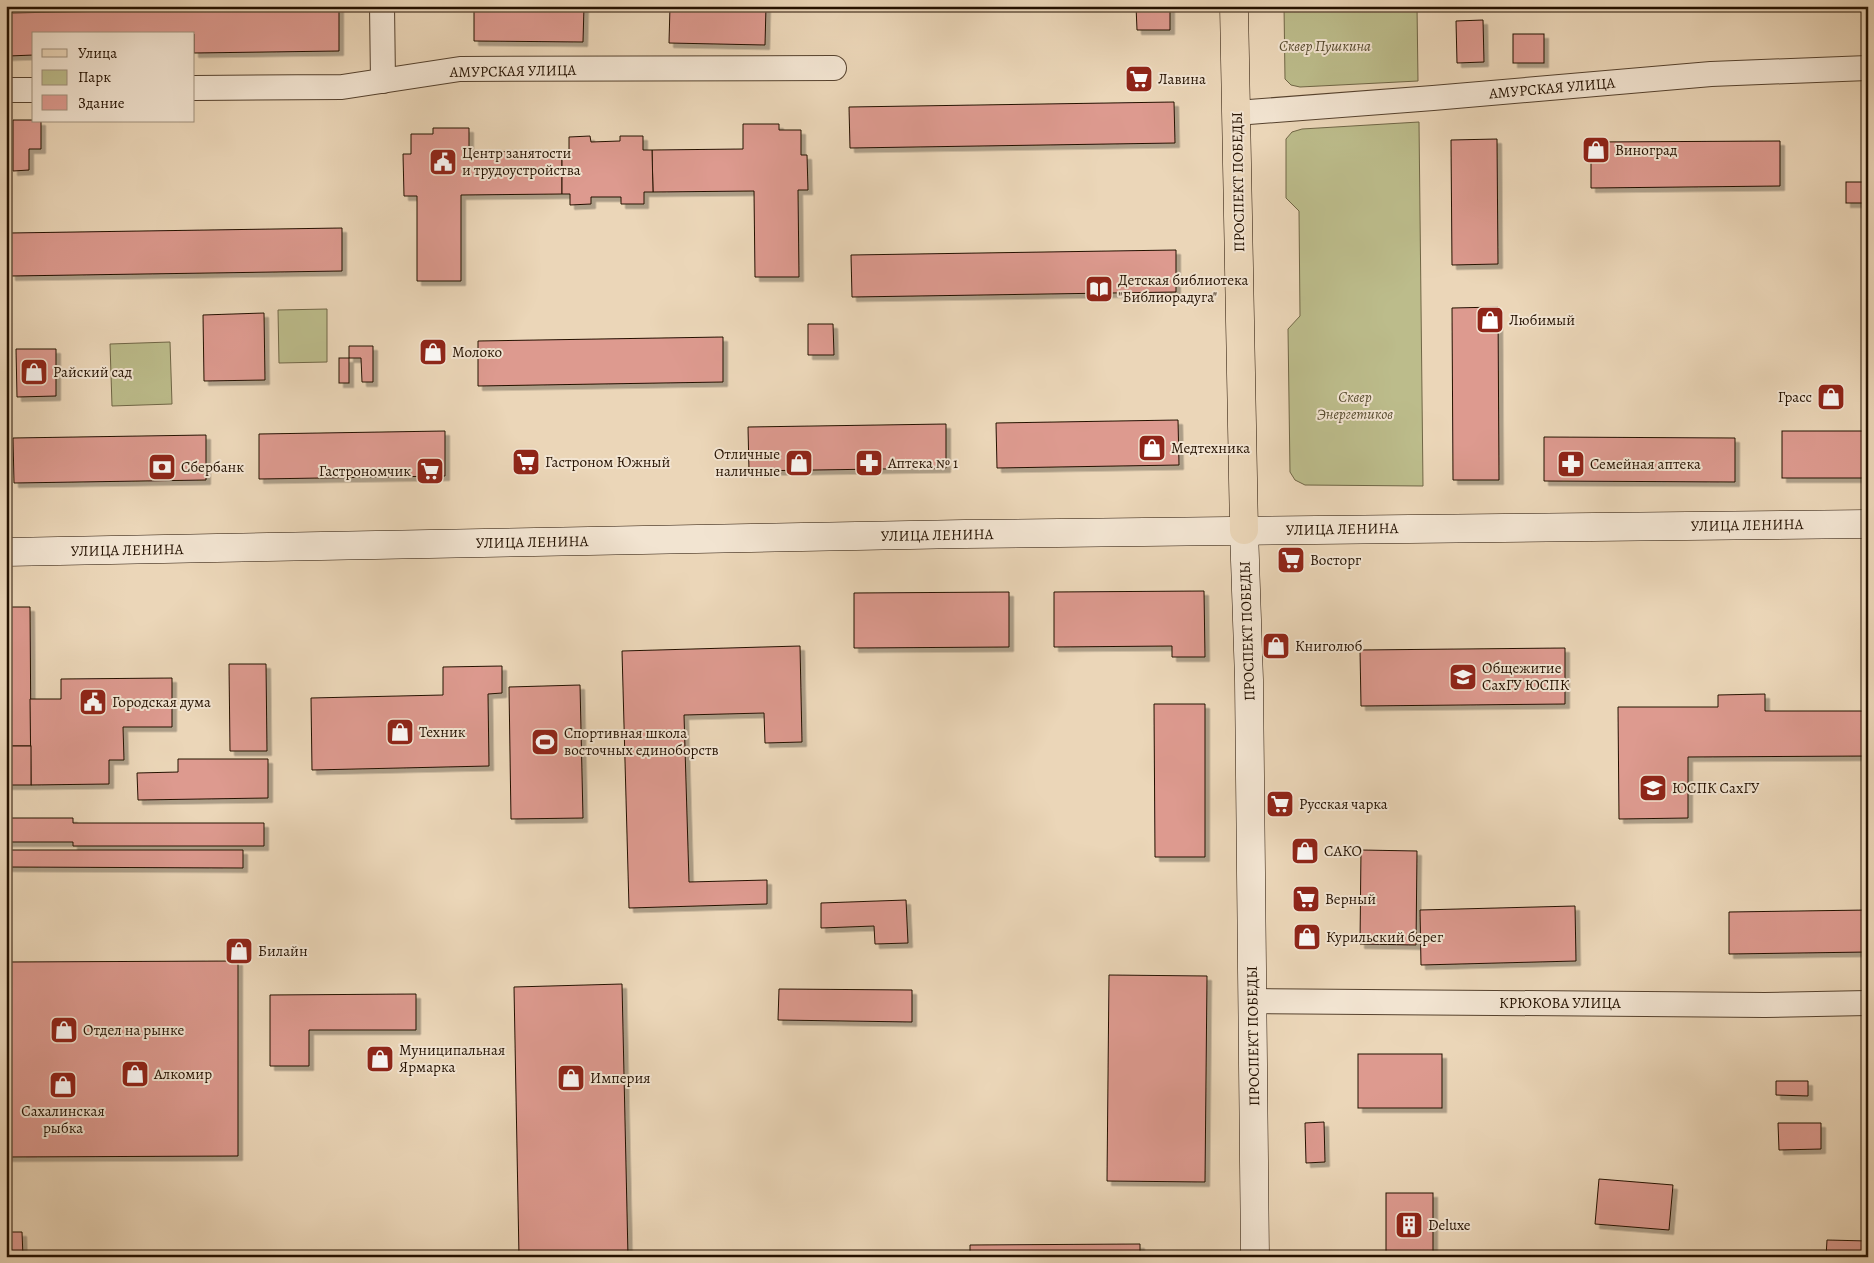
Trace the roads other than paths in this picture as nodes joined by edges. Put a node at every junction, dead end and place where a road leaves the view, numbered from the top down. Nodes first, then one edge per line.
1 (382, 6) edge
2 (1234, 6) edge
3 (834, 68) dead end
4 (1868, 68) edge
5 (383, 81) junction
6 (195, 88) edge
7 (6, 90) edge
8 (32, 90) edge
9 (1236, 113) junction
10 (1868, 524) edge
11 (1244, 530) junction
12 (6, 552) edge
13 (1252, 1001) junction
14 (1868, 1003) edge
15 (1255, 1257) edge

1 - 5 street
2 - 9 main road, ПРОСПЕКТ ПОБЕДЫ
3 - 5 street, АМУРСКАЯ УЛИЦА
4 - 9 street, АМУРСКАЯ УЛИЦА
5 - 6 street, АМУРСКАЯ УЛИЦА
7 - 8 street
9 - 11 main road, ПРОСПЕКТ ПОБЕДЫ
10 - 11 main road, УЛИЦА ЛЕНИНА
11 - 12 main road, УЛИЦА ЛЕНИНА
11 - 13 main road, ПРОСПЕКТ ПОБЕДЫ
13 - 14 street, КРЮКОВА УЛИЦА
13 - 15 main road, ПРОСПЕКТ ПОБЕДЫ

